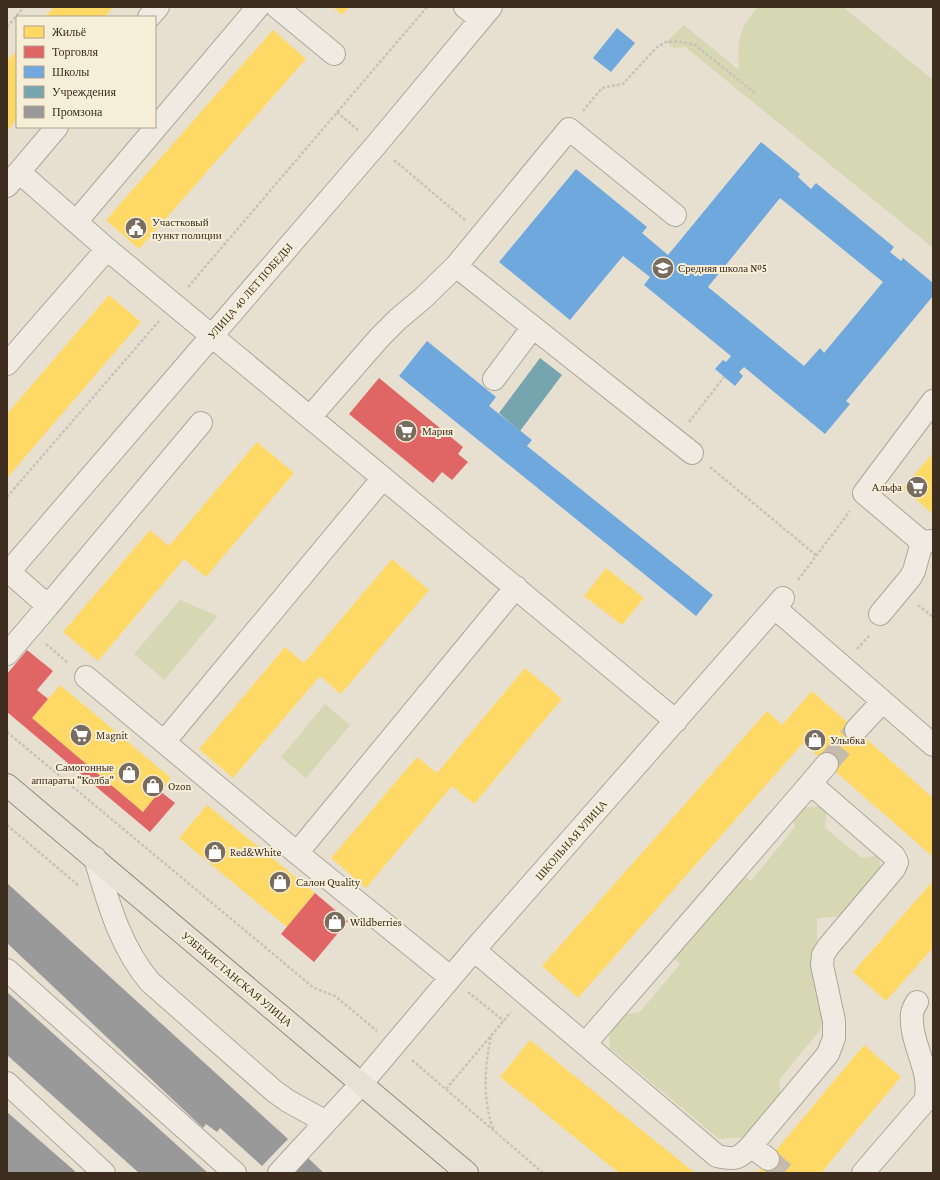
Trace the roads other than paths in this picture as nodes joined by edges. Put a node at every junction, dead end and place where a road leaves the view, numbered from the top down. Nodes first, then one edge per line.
1 (158, 7) edge
2 (258, 7) edge
3 (277, 7) edge
4 (479, 11) edge
5 (150, 16) edge
6 (334, 54) dead end
7 (156, 127) edge
8 (56, 128) edge
9 (156, 128) edge
10 (13, 179) edge
11 (675, 215) dead end
12 (76, 222) junction
13 (107, 249) junction
14 (456, 266) junction
15 (533, 327) junction
16 (212, 336) junction
17 (7, 364) edge
18 (494, 379) dead end
19 (933, 400) edge
20 (310, 417) junction
21 (201, 423) dead end
22 (692, 453) road end
23 (384, 478) junction
24 (928, 542) edge
25 (8, 572) edge
26 (516, 587) junction
27 (48, 606) junction
28 (880, 614) road end
29 (7, 654) edge
30 (86, 677) road end
31 (882, 702) junction
32 (676, 721) junction
33 (856, 730) tunnel mouth
34 (164, 742) junction
35 (933, 746) edge
36 (827, 764) tunnel mouth
37 (7, 785) edge
38 (804, 791) junction
39 (297, 853) junction
40 (95, 858) junction
41 (474, 950) junction
42 (7, 970) edge
43 (450, 977) junction
44 (917, 1002) dead end
45 (585, 1044) junction
46 (7, 1083) edge
47 (362, 1083) junction
48 (326, 1122) junction
49 (751, 1146) junction
50 (768, 1159) tunnel mouth
51 (104, 1173) edge
52 (235, 1173) edge
53 (279, 1173) edge
54 (467, 1173) edge
55 (863, 1173) edge

1 - 5 street
2 - 7 street
3 - 6 street
4 - 16 street, УЛИЦА 40 ЛЕТ ПОБЕДЫ
8 - 10 street
9 - 12 street
10 - 12 street
11 - 14 street
12 - 13 street
13 - 16 street
13 - 17 street
14 - 15 street
14 - 20 street
15 - 18 street
15 - 22 street
16 - 20 street
16 - 25 street, УЛИЦА 40 ЛЕТ ПОБЕДЫ
19 - 24 street
20 - 23 street
21 - 27 street
23 - 26 street
23 - 34 street
24 - 28 street
25 - 27 street
26 - 32 street
26 - 39 street
27 - 29 street
30 - 34 street
31 - 32 street, ШКОЛЬНАЯ УЛИЦА
31 - 33 street
31 - 35 street
32 - 41 street, ШКОЛЬНАЯ УЛИЦА
34 - 39 street
36 - 38 street
37 - 40 main road, УЗБЕКИСТАНСКАЯ УЛИЦА
38 - 45 street
38 - 49 street
39 - 43 street
40 - 47 main road, УЗБЕКИСТАНСКАЯ УЛИЦА
40 - 48 street
41 - 43 street, ШКОЛЬНАЯ УЛИЦА
41 - 45 street
42 - 52 street
43 - 47 street, ШКОЛЬНАЯ УЛИЦА
44 - 55 street
45 - 49 street
46 - 51 street
47 - 48 street, ШКОЛЬНАЯ УЛИЦА
47 - 54 main road, УЗБЕКИСТАНСКАЯ УЛИЦА
48 - 53 street, ШКОЛЬНАЯ УЛИЦА
49 - 50 street

